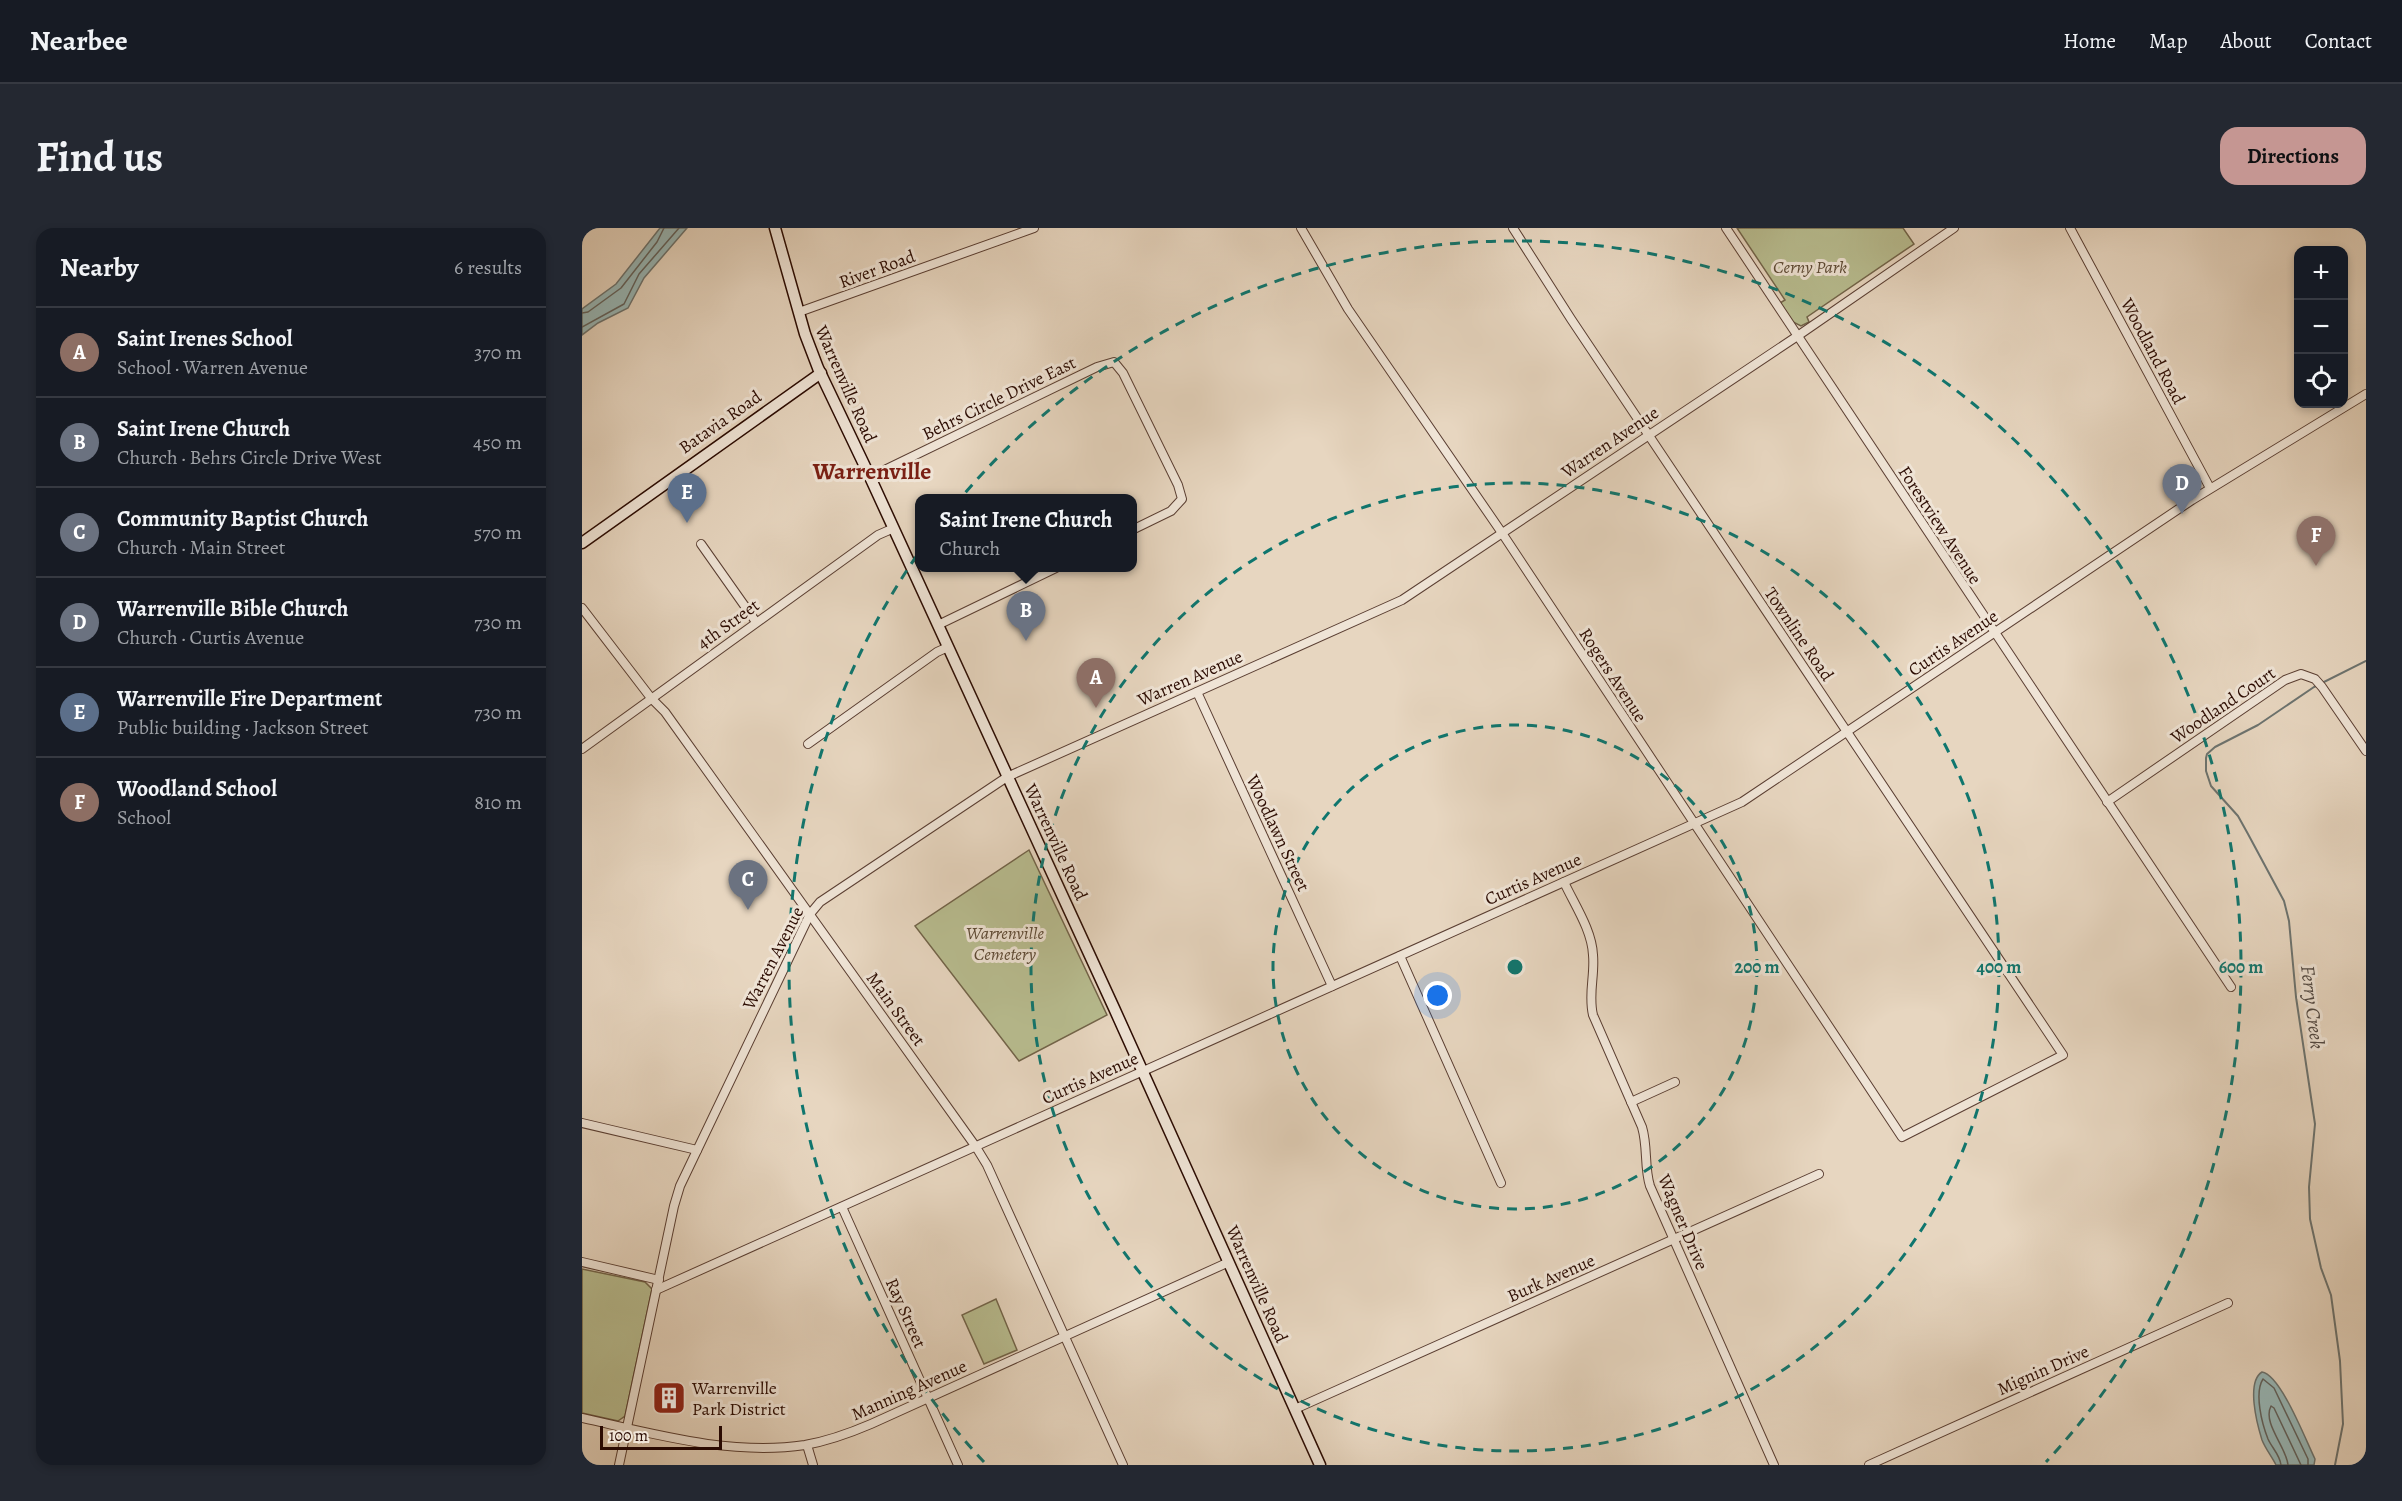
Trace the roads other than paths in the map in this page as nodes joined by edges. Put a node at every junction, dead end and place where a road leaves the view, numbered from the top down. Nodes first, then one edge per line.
1 (775, 228) edge
2 (1034, 228) edge
3 (1301, 228) edge
4 (1513, 228) edge
5 (1726, 228) edge
6 (1954, 228) edge
7 (2070, 228) edge
8 (798, 312) junction
9 (1798, 336) junction
10 (820, 373) junction
11 (2366, 394) edge
12 (1648, 435) junction
13 (870, 477) junction
14 (2210, 489) junction
15 (894, 528) junction
16 (1137, 528) edge
17 (1502, 533) junction
18 (582, 543) edge
19 (701, 544) dead end
20 (1046, 572) edge
21 (582, 608) edge
22 (756, 622) junction
23 (938, 625) junction
24 (1994, 632) junction
25 (948, 647) junction
26 (1197, 692) junction
27 (651, 698) junction
28 (1847, 733) junction
29 (808, 744) dead end
30 (582, 749) edge
31 (2366, 751) edge
32 (1007, 777) junction
33 (2107, 802) junction
34 (1694, 824) junction
35 (1564, 882) junction
36 (810, 914) junction
37 (1400, 956) junction
38 (1332, 986) junction
39 (2230, 987) dead end
40 (1143, 1071) junction
41 (1675, 1082) dead end
42 (1631, 1102) junction
43 (582, 1123) edge
44 (1902, 1137) joint
45 (976, 1147) junction
46 (697, 1150) junction
47 (1819, 1174) dead end
48 (1501, 1183) dead end
49 (842, 1207) junction
50 (1674, 1239) junction
51 (582, 1262) edge
52 (1229, 1262) junction
53 (659, 1280) junction
54 (656, 1290) junction
55 (2228, 1303) dead end
56 (1064, 1336) junction
57 (928, 1398) junction
58 (1295, 1409) junction
59 (582, 1418) edge
60 (627, 1428) junction
61 (807, 1444) junction
62 (620, 1465) edge
63 (813, 1465) edge
64 (958, 1465) edge
65 (1123, 1465) edge
66 (1320, 1465) edge
67 (1774, 1465) edge
68 (1869, 1465) edge

1 - 8 main road, Warrenville Road
2 - 8 street, River Road
3 - 17 street, Rogers Avenue
4 - 12 street, Townline Road
5 - 9 street, Forestview Avenue
6 - 9 street, Warren Avenue
7 - 14 street, Woodland Road
8 - 10 main road, Warrenville Road
9 - 12 street, Warren Avenue
9 - 24 street, Forestview Avenue
10 - 13 main road, Warrenville Road
10 - 18 main road, Batavia Road
11 - 14 street, Curtis Avenue
12 - 17 street, Warren Avenue
12 - 28 street, Townline Road
13 - 15 main road, Warrenville Road
13 - 16 street, Behrs Circle Drive East
14 - 24 street, Curtis Avenue
15 - 22 street, 4th Street
15 - 23 main road, Warrenville Road
17 - 26 street, Warren Avenue
17 - 34 street, Rogers Avenue
19 - 22 street
20 - 23 street
21 - 27 street, Main Street
22 - 27 street, 4th Street
23 - 25 main road, Warrenville Road
24 - 28 street, Curtis Avenue
24 - 33 street, Forestview Avenue
25 - 29 street
25 - 32 main road, Warrenville Road
26 - 32 street, Warren Avenue
26 - 38 street, Woodlawn Street
27 - 30 street, 4th Street
27 - 36 street, Main Street
28 - 34 street, Curtis Avenue
28 - 44 street, Townline Road
31 - 33 street, Woodland Court
32 - 36 street, Warren Avenue
32 - 40 main road, Warrenville Road
33 - 39 street, Forestview Avenue
34 - 35 street, Curtis Avenue
34 - 44 street, Rogers Avenue
35 - 37 street, Curtis Avenue
35 - 42 street, Wagner Drive
36 - 45 street, Main Street
36 - 46 street, Warren Avenue
37 - 38 street, Curtis Avenue
37 - 48 street
38 - 40 street, Curtis Avenue
40 - 45 street, Curtis Avenue
40 - 52 main road, Warrenville Road
41 - 42 street
42 - 50 street, Wagner Drive
43 - 46 street
45 - 49 street, Curtis Avenue
45 - 56 street, Main Street
46 - 53 street, Warren Avenue
47 - 50 street, Burk Avenue
49 - 54 street, Curtis Avenue
49 - 57 street, Ray Street
50 - 58 street, Burk Avenue
50 - 67 street, Wagner Drive
51 - 53 street
52 - 56 street, Manning Avenue
52 - 58 main road, Warrenville Road
53 - 54 street, Warren Avenue
54 - 60 street, Warren Avenue
55 - 68 street, Mignin Drive
56 - 57 street, Manning Avenue
56 - 65 street, Main Street
57 - 61 street, Manning Avenue
57 - 64 street, Ray Street
58 - 66 main road, Warrenville Road
59 - 60 street, Manning Avenue
60 - 61 street, Manning Avenue
60 - 62 street, Warren Avenue
61 - 63 street

